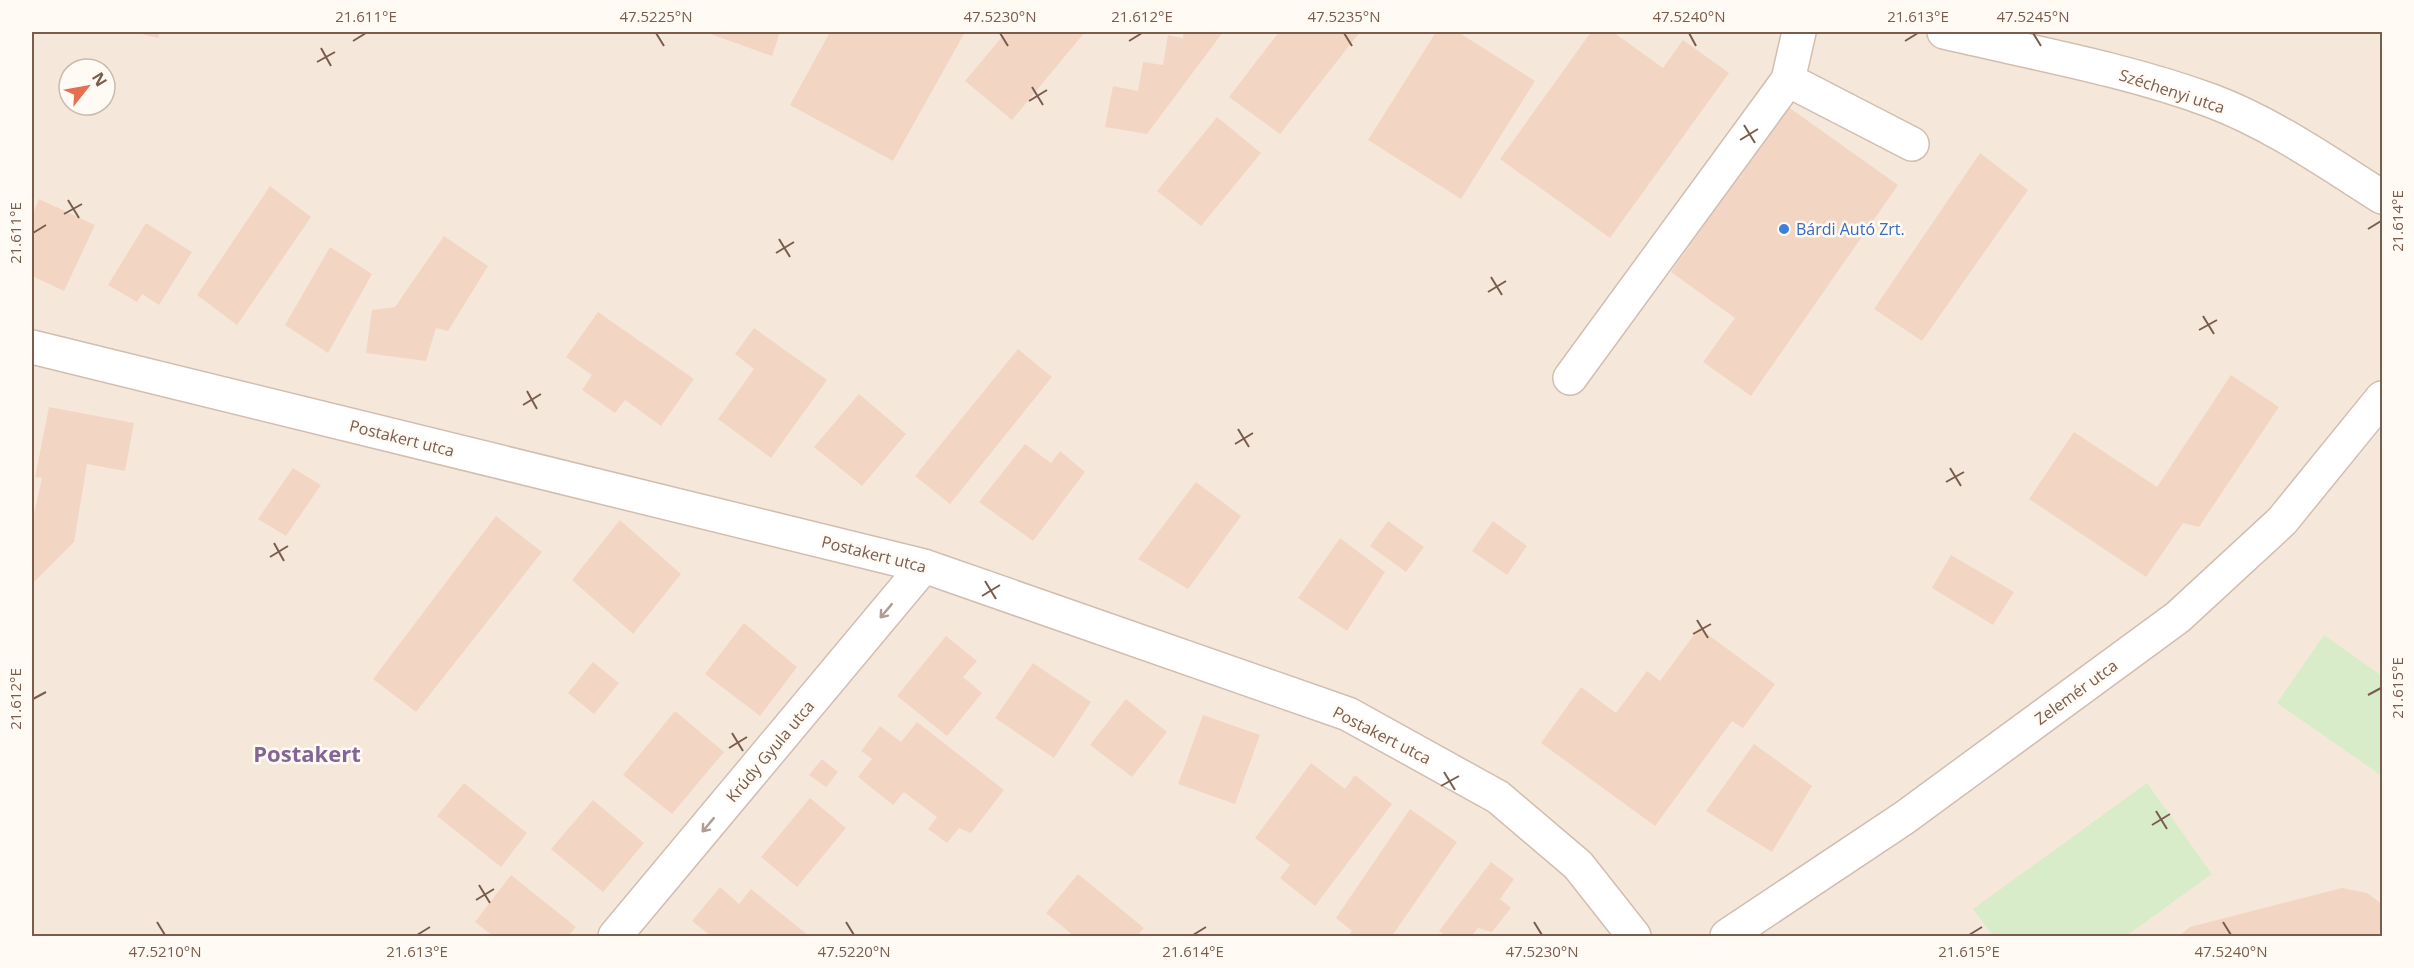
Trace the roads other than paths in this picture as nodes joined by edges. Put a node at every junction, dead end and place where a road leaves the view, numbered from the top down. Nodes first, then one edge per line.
1 (1799, 32) edge
2 (1944, 32) edge
3 (1788, 80) junction
4 (1912, 144) dead end
5 (2382, 197) edge
6 (32, 347) edge
7 (1570, 378) dead end
8 (2382, 398) edge
9 (924, 566) junction
10 (615, 936) edge
11 (1634, 936) edge
12 (1726, 936) edge

1 - 3 street
2 - 5 street, Széchenyi utca
3 - 4 street
3 - 7 street
6 - 9 street, Postakert utca
8 - 12 street, Zelemér utca
9 -> 10 street, Krúdy Gyula utca
9 - 11 street, Postakert utca

